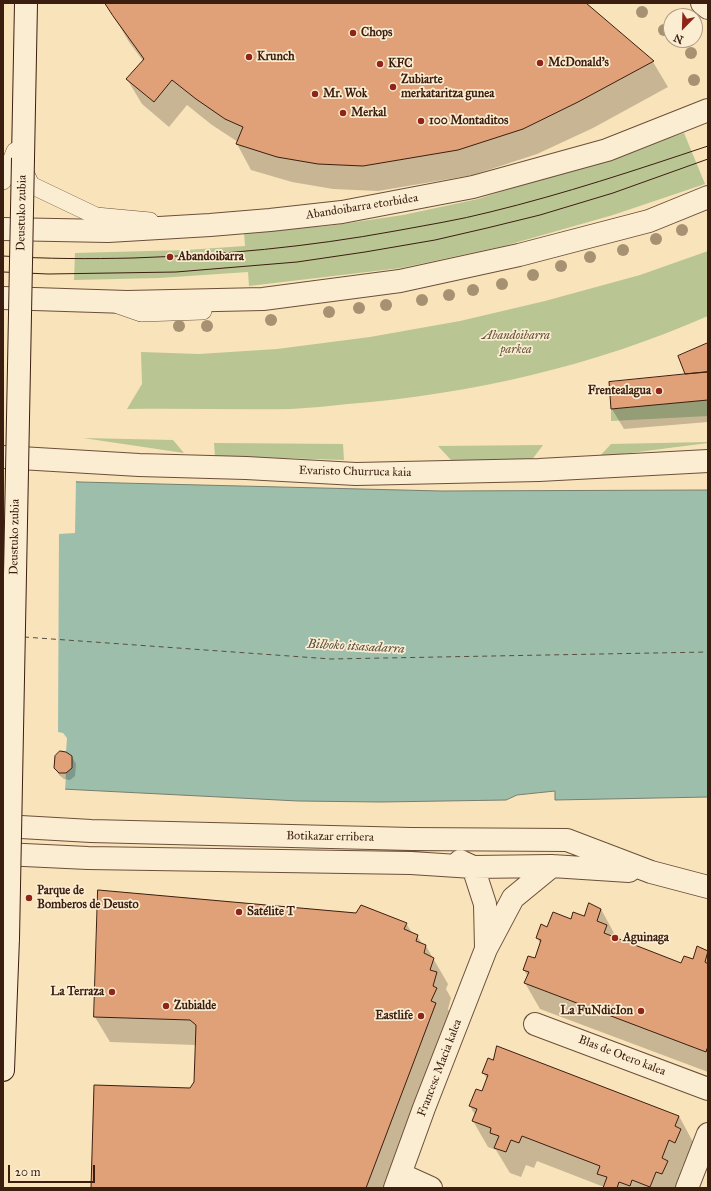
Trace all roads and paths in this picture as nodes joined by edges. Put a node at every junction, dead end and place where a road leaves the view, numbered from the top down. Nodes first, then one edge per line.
1 (26, 3) edge
2 (702, 3) edge
3 (708, 8) edge
4 (708, 110) edge
5 (3, 181) edge
6 (708, 197) edge
7 (210, 225) junction
8 (3, 229) edge
9 (3, 298) edge
10 (107, 301) junction
11 (231, 311) dead end
12 (3, 456) edge
13 (708, 461) edge
14 (3, 826) edge
15 (411, 839) junction
16 (3, 854) edge
17 (552, 866) junction
18 (473, 867) junction
19 (651, 872) junction
20 (708, 887) edge
21 (486, 949) junction
22 (535, 1024) dead end
23 (3, 1070) edge
24 (708, 1089) edge
25 (708, 1134) edge
26 (398, 1181) edge
27 (431, 1188) edge
28 (687, 1188) edge

1 - 23 street, Deustuko zubia, bridge
2 - 3 street
4 - 7 street, Abandoibarra etorbidea
5 - 7 lane
6 - 10 street
7 - 8 street, Abandoibarra etorbidea
9 - 10 street
10 - 11 lane
12 - 13 street, Evaristo Churruca kaia
14 - 15 street, Botikazar erribera
15 - 18 street
15 - 19 street, Botikazar erribera
16 - 18 street, Botikazar erribera
17 - 18 street, Botikazar erribera
17 - 19 street, Botikazar erribera
17 - 21 street, Francesc Macia kalea
18 - 21 street, Francesc Macia kalea
19 - 20 street, Botikazar erribera
21 - 26 street, Francesc Macia kalea
22 - 24 street, Blas de Otero kalea
25 - 28 street
26 - 27 street

